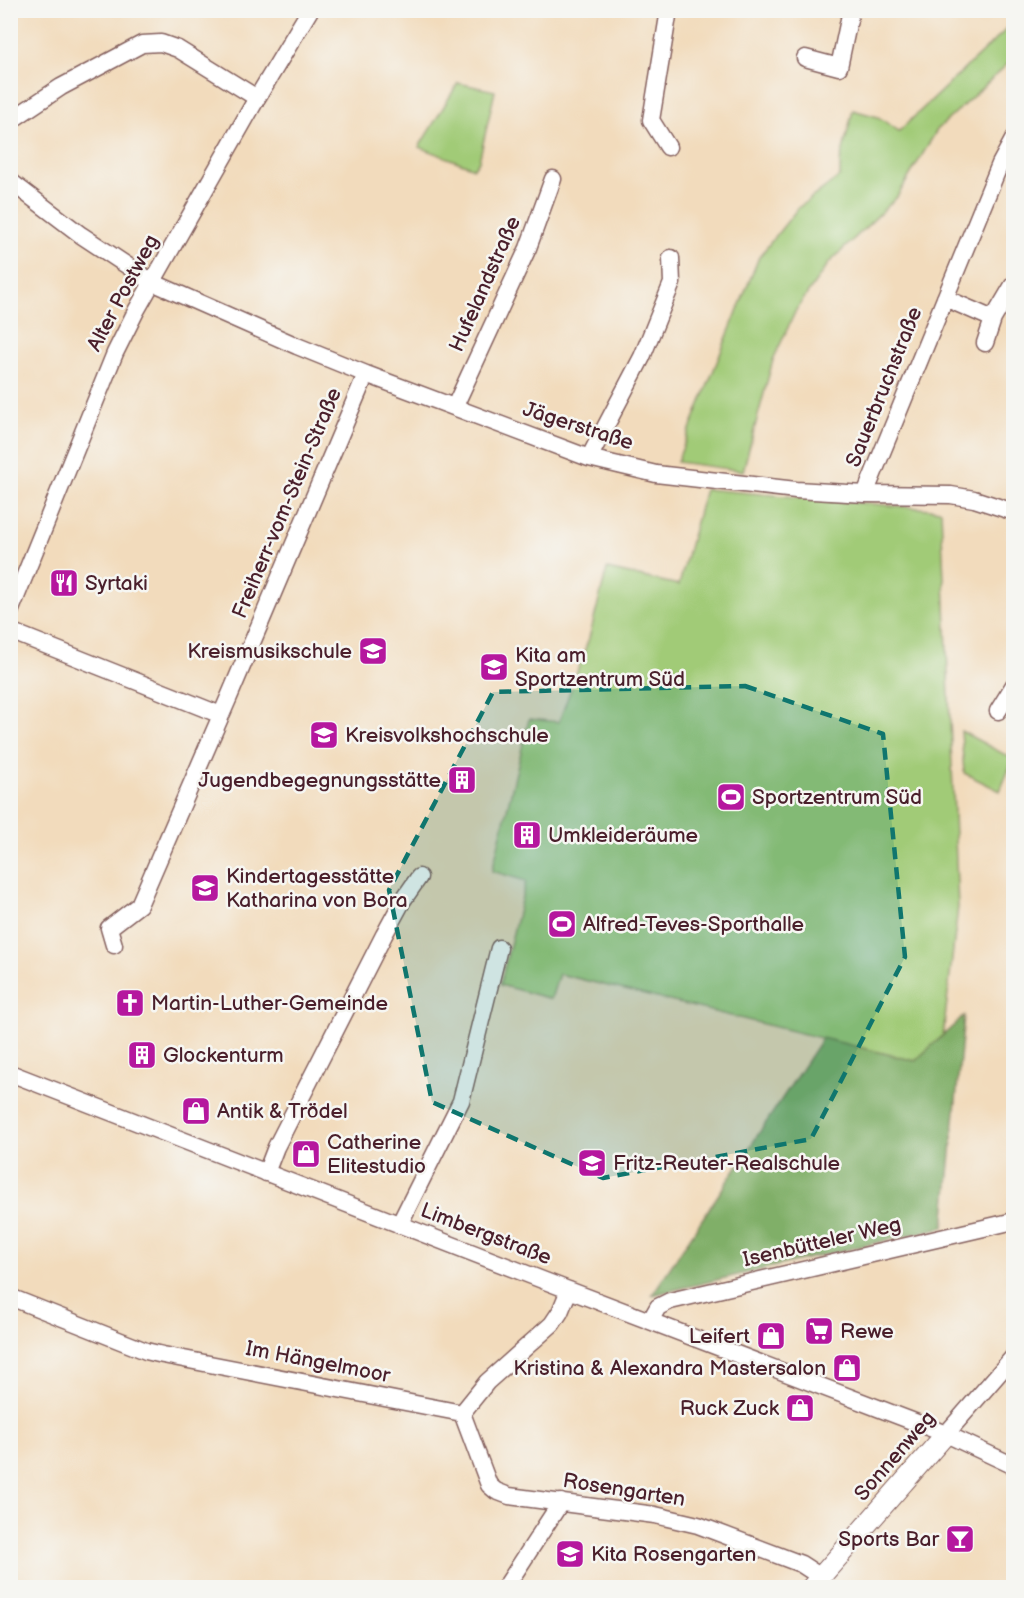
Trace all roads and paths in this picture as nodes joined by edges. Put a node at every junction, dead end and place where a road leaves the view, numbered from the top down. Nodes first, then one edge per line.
1 (310, 10) edge
2 (669, 10) edge
3 (851, 10) edge
4 (806, 58) dead end
5 (257, 98) junction
6 (10, 121) edge
7 (1014, 138) edge
8 (668, 147) dead end
9 (554, 178) dead end
10 (10, 181) edge
11 (671, 258) dead end
12 (152, 282) junction
13 (1013, 285) edge
14 (945, 297) junction
15 (993, 319) junction
16 (985, 343) dead end
17 (366, 374) junction
18 (455, 406) junction
19 (589, 458) junction
20 (865, 494) junction
21 (1014, 512) edge
22 (10, 612) edge
23 (10, 631) edge
24 (1014, 685) edge
25 (998, 711) dead end
26 (221, 715) junction
27 (419, 878) dead end
28 (114, 945) dead end
29 (499, 948) dead end
30 (10, 1073) edge
31 (266, 1173) junction
32 (1014, 1221) edge
33 (399, 1225) junction
34 (569, 1290) junction
35 (10, 1297) edge
36 (650, 1320) junction
37 (1014, 1356) edge
38 (462, 1413) junction
39 (946, 1434) junction
40 (1014, 1466) edge
41 (561, 1502) junction
42 (816, 1582) edge
43 (505, 1587) edge

1 - 5 street, Alter Postweg
2 - 8 street
3 - 4 street
5 - 6 street
5 - 12 street, Alter Postweg
7 - 14 street, Sauerbruchstraße
9 - 18 street, Hufelandstraße
10 - 12 street, Jägerstraße
11 - 19 street
12 - 17 street, Jägerstraße
12 - 22 street, Alter Postweg
13 - 15 street
14 - 15 street, Sauerbruchstraße
14 - 20 street, Sauerbruchstraße
15 - 16 street
17 - 18 street, Jägerstraße
17 - 26 street, Freiherr-vom-Stein-Straße
18 - 19 street, Jägerstraße
19 - 20 street, Jägerstraße
20 - 21 street, Jägerstraße
23 - 26 street
24 - 25 street
26 - 28 street, Freiherr-vom-Stein-Straße
27 - 31 street
29 - 33 street
30 - 31 street, Limbergstraße
31 - 33 street, Limbergstraße
32 - 36 street, Isenbütteler Weg
33 - 34 street, Limbergstraße
34 - 36 street, Limbergstraße
34 - 38 street
35 - 38 street, Im Hängelmoor
36 - 39 street, Limbergstraße
37 - 39 street, Sonnenweg
38 - 41 street, Rosengarten
39 - 40 street, Limbergstraße
39 - 42 street, Sonnenweg
41 - 42 street, Rosengarten
41 - 43 street

